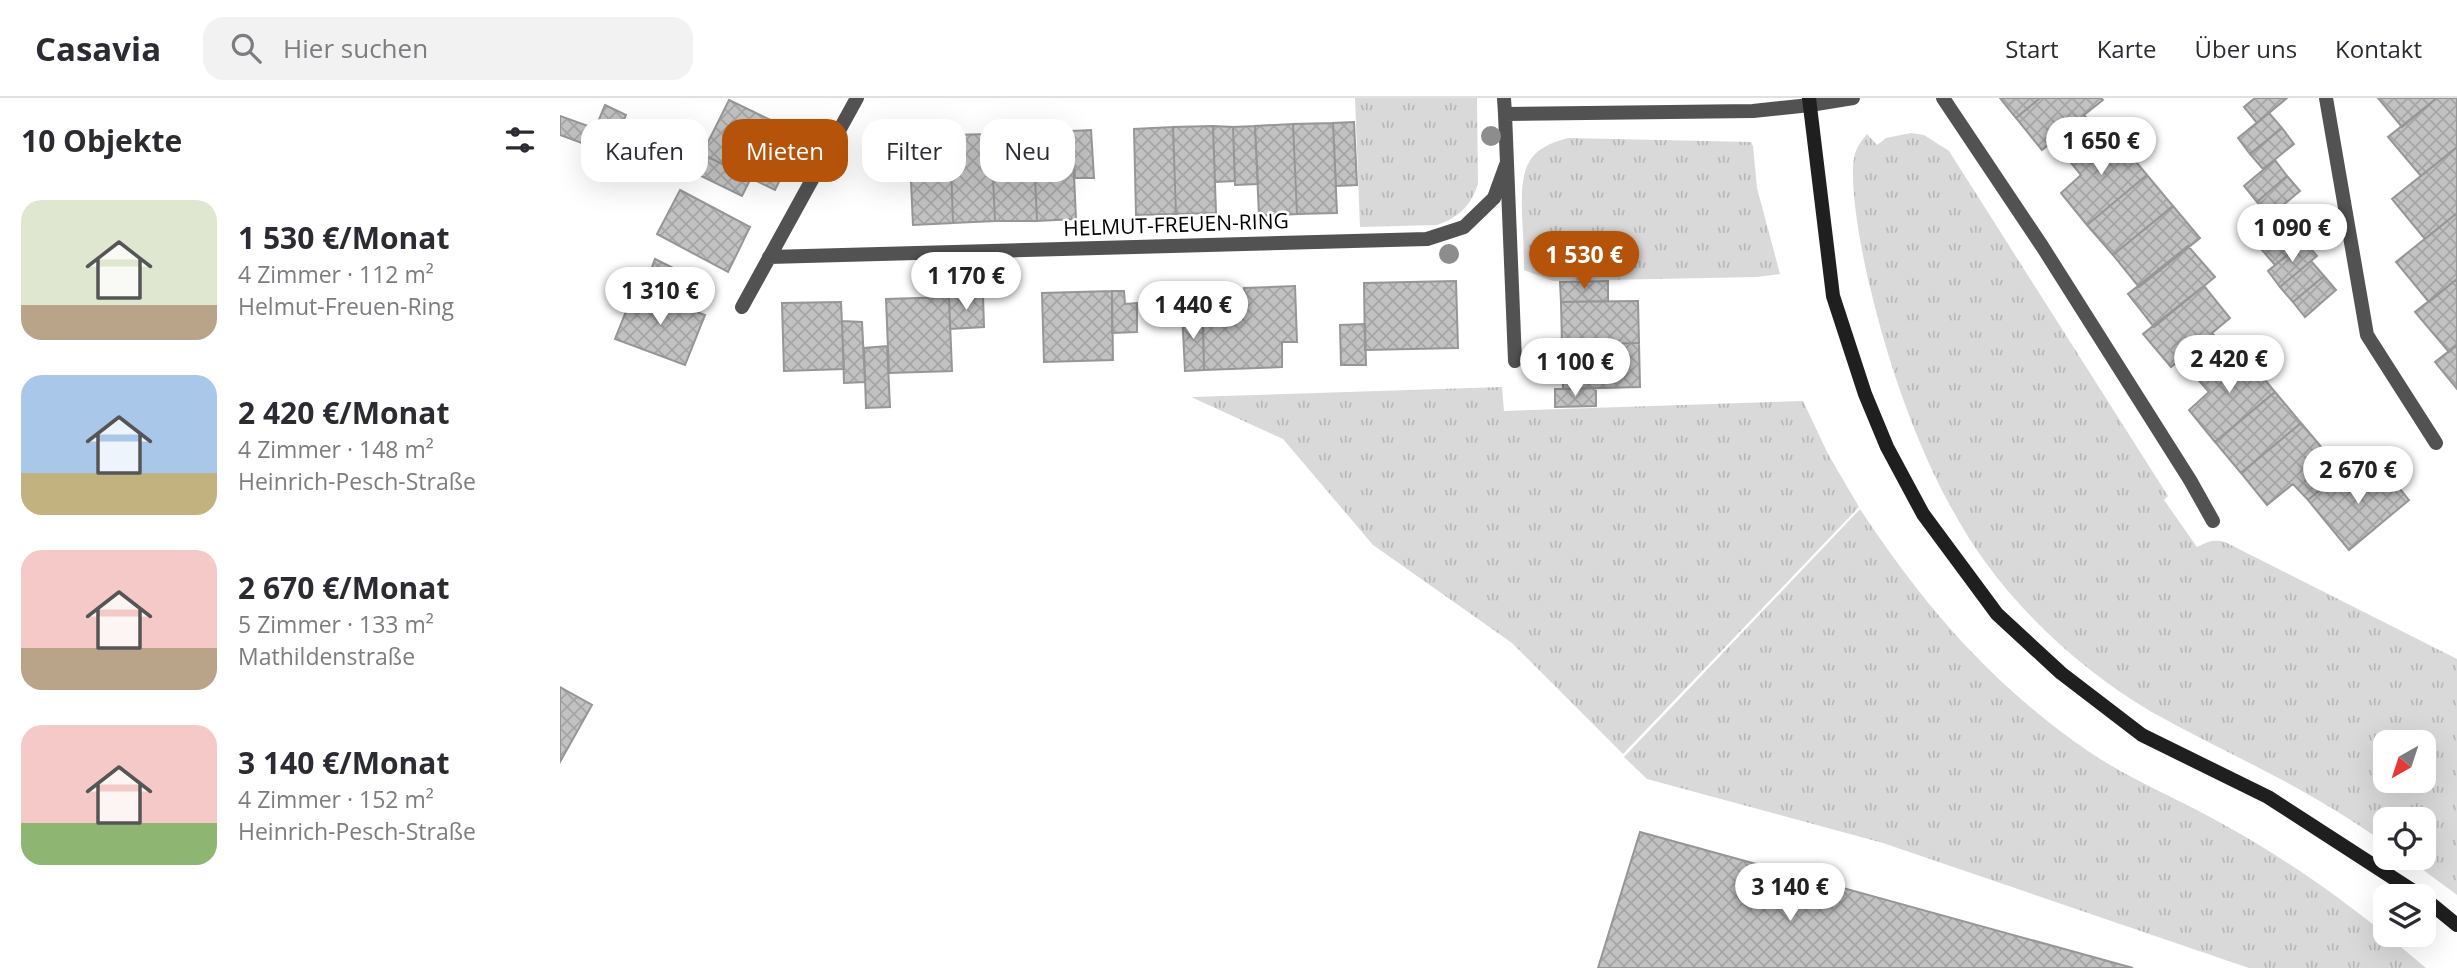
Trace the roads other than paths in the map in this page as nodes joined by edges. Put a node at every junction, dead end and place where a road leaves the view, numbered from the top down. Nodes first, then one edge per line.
1 (857, 98) edge
2 (1504, 98) edge
3 (1853, 98) edge
4 (1943, 98) edge
5 (2326, 98) edge
6 (1809, 102) edge
7 (1505, 114) junction
8 (1506, 165) junction
9 (769, 257) junction
10 (741, 307) dead end
11 (1515, 361) dead end
12 (2436, 443) dead end
13 (2213, 521) dead end
14 (2402, 884) edge
15 (2436, 908) edge
16 (2457, 925) edge

1 - 9 street
2 - 7 street, HELMUT-FREUEN-RING
3 - 6 street
4 - 13 street
5 - 12 street
6 - 7 street
6 - 14 street
7 - 8 street, HELMUT-FREUEN-RING
8 - 9 street, HELMUT-FREUEN-RING
8 - 11 street, HELMUT-FREUEN-RING
9 - 10 street
15 - 16 street

